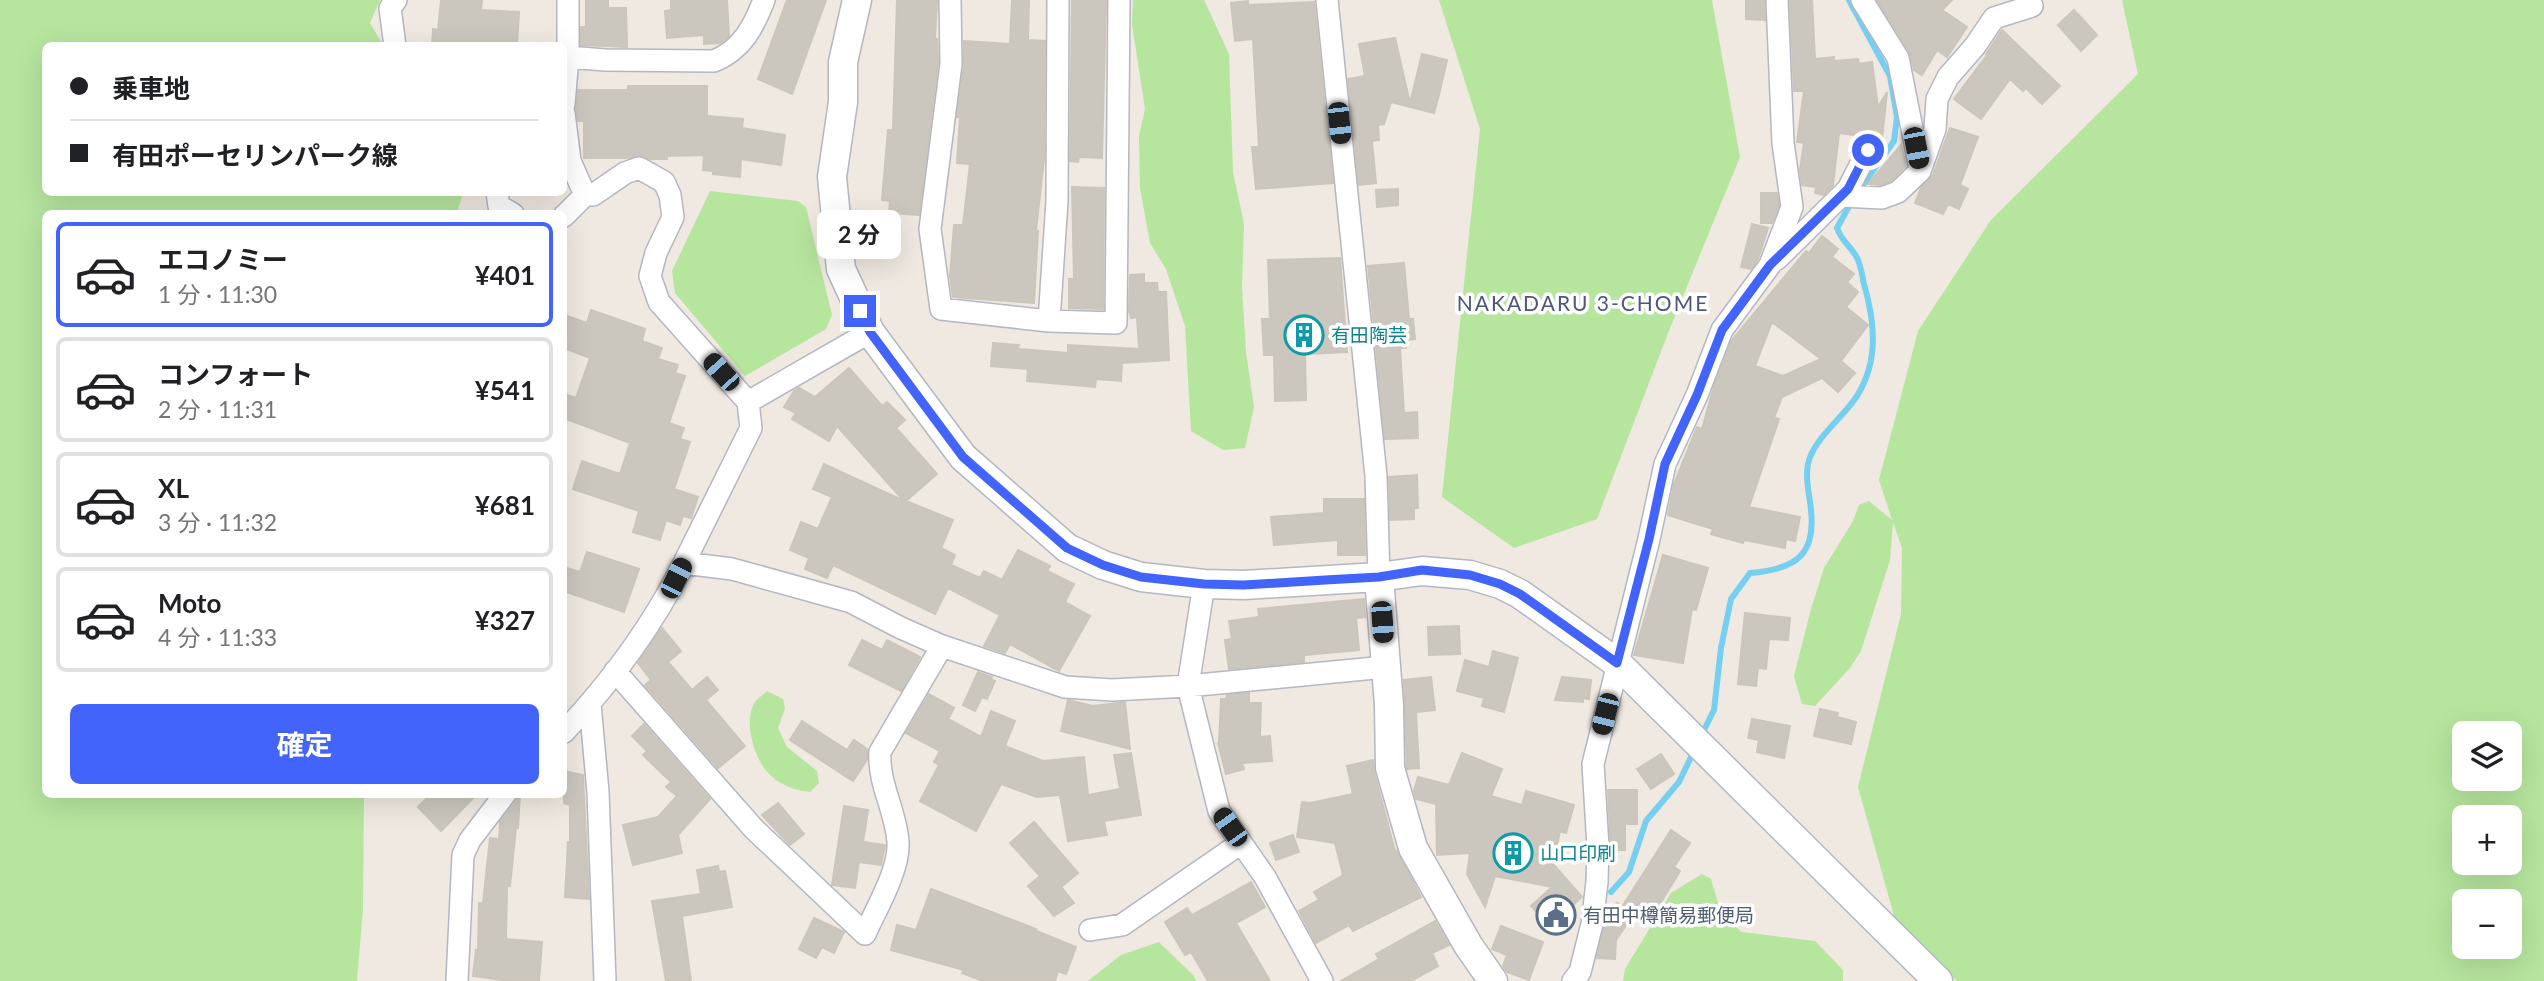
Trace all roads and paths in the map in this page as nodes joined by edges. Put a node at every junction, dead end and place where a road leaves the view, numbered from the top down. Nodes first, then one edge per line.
1 (396, 0) edge
2 (568, 0) edge
3 (764, 0) edge
4 (857, 0) edge
5 (950, 0) edge
6 (1058, 0) edge
7 (1119, 0) edge
8 (1327, 0) edge
9 (1777, 0) edge
10 (1862, 0) edge
11 (2032, 6) dead end
12 (395, 42) edge
13 (568, 57) junction
14 (567, 69) edge
15 (567, 137) edge
16 (1868, 150) dead end
17 (1920, 171) junction
18 (585, 195) junction
19 (498, 196) edge
20 (1841, 196) junction
21 (506, 210) edge
22 (567, 213) edge
23 (1770, 265) junction
24 (1049, 321) junction
25 (870, 332) junction
26 (748, 402) junction
27 (684, 563) junction
28 (1379, 577) junction
29 (1204, 584) junction
30 (942, 646) junction
31 (1617, 663) junction
32 (1385, 667) junction
33 (615, 671) junction
34 (1188, 686) junction
35 (590, 704) junction
36 (567, 729) edge
37 (502, 798) edge
38 (1241, 844) junction
39 (1090, 930) dead end
40 (457, 981) edge
41 (605, 981) edge
42 (1322, 981) edge
43 (1493, 981) edge
44 (1573, 981) edge
45 (1938, 981) edge

1 - 12 street
2 - 13 street
3 - 13 street
4 - 25 main road
5 - 24 street
6 - 24 street
7 - 24 street
8 - 28 street
9 - 23 street
10 - 17 street
11 - 17 street
13 - 14 street
15 - 18 street
16 - 20 street
17 - 20 street
18 - 22 street
18 - 26 street
19 - 21 street
20 - 23 street
23 - 31 street
25 - 26 street
25 - 29 main road
26 - 27 street
27 - 30 street
27 - 33 street
28 - 29 main road
28 - 31 main road
28 - 32 main road
29 - 34 street
30 - 33 street
30 - 34 street
31 - 44 street
31 - 45 main road
32 - 34 street
32 - 43 main road
33 - 35 street
34 - 38 street
35 - 36 street
35 - 41 street
37 - 40 street
38 - 39 street
38 - 42 street

